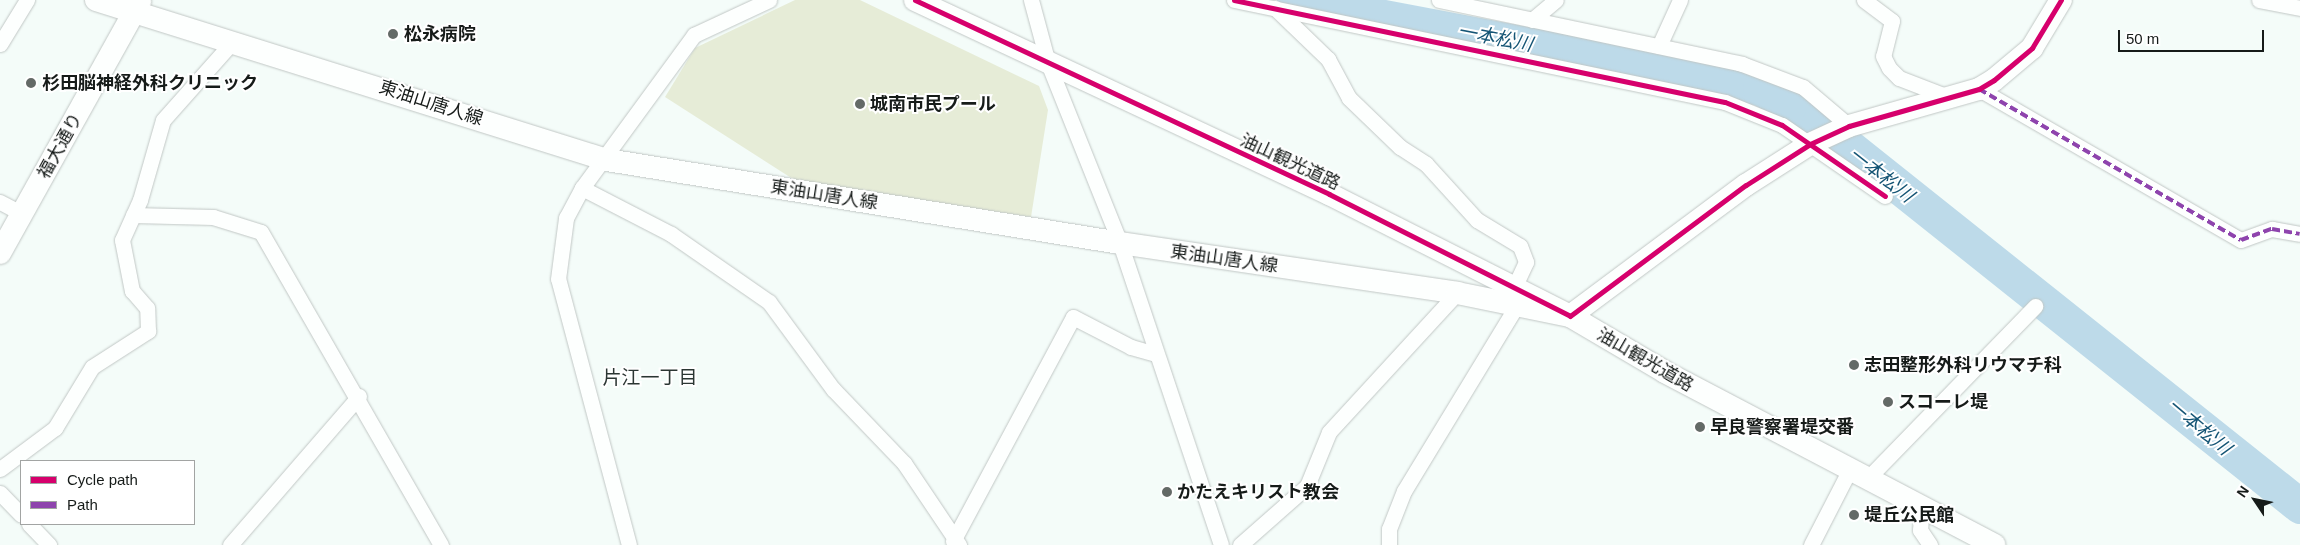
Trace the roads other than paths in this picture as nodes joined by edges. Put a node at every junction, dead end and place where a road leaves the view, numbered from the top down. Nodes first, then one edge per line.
1 (27, 0) edge
2 (96, 0) edge
3 (769, 0) edge
4 (915, 0) edge
5 (1032, 0) edge
6 (1234, 0) edge
7 (1439, 0) edge
8 (1556, 0) edge
9 (1680, 0) edge
10 (1864, 0) edge
11 (2061, 0) edge
12 (2261, 0) edge
13 (1476, 4) edge
14 (137, 6) edge
15 (1275, 8) junction
16 (2300, 8) edge
17 (1532, 20) junction
18 (234, 40) junction
19 (0, 44) edge
20 (1658, 46) junction
21 (1048, 63) junction
22 (1979, 89) junction
23 (1946, 96) junction
24 (1844, 128) junction
25 (1813, 142) junction
26 (607, 160) junction
27 (582, 188) junction
28 (1885, 196) dead end
29 (0, 202) edge
30 (23, 214) junction
31 (133, 215) junction
32 (2300, 234) edge
33 (1120, 244) junction
34 (0, 253) edge
35 (1457, 293) junction
36 (1515, 297) junction
37 (2036, 306) dead end
38 (1570, 316) junction
39 (1155, 354) junction
40 (359, 396) junction
41 (0, 468) edge
42 (1859, 474) junction
43 (0, 493) edge
44 (1922, 507) junction
45 (20, 515) edge
46 (30, 525) edge
47 (956, 543) edge
48 (49, 545) edge
49 (230, 545) edge
50 (441, 545) edge
51 (629, 545) edge
52 (1221, 545) edge
53 (1240, 545) edge
54 (1389, 545) edge
55 (1811, 545) edge
56 (1930, 545) edge
57 (1994, 545) edge

1 - 19 street
2 - 14 main road, 東油山唐人線
3 - 26 street
4 - 21 main road, 油山観光道路
5 - 21 street
6 - 15 street
7 - 13 street
8 - 17 street
9 - 20 street
10 - 23 street
11 - 22 main road
12 - 16 street
13 - 17 street
14 - 18 main road, 東油山唐人線
14 - 30 main road, 福大通り
15 - 25 street
15 - 36 street
17 - 20 street
18 - 26 main road, 東油山唐人線
18 - 31 street
20 - 24 street
21 - 33 street
21 - 36 main road, 油山観光道路
22 - 23 main road
22 - 32 street
23 - 24 main road
24 - 25 main road
25 - 28 street
25 - 38 main road
26 - 27 street
26 - 33 main road, 東油山唐人線
27 - 47 street
27 - 51 street
29 - 30 street
30 - 34 main road, 福大通り
31 - 40 street
31 - 41 street
33 - 35 main road, 東油山唐人線
33 - 39 street
35 - 36 main road, 東油山唐人線
35 - 53 street
36 - 38 main road, 油山観光道路
36 - 54 street
37 - 42 street
38 - 42 main road, 油山観光道路
39 - 47 street
39 - 52 street
40 - 49 street
40 - 50 street
42 - 44 main road, 油山観光道路
42 - 55 street
43 - 45 street
44 - 56 street
44 - 57 main road, 油山観光道路
46 - 48 street

